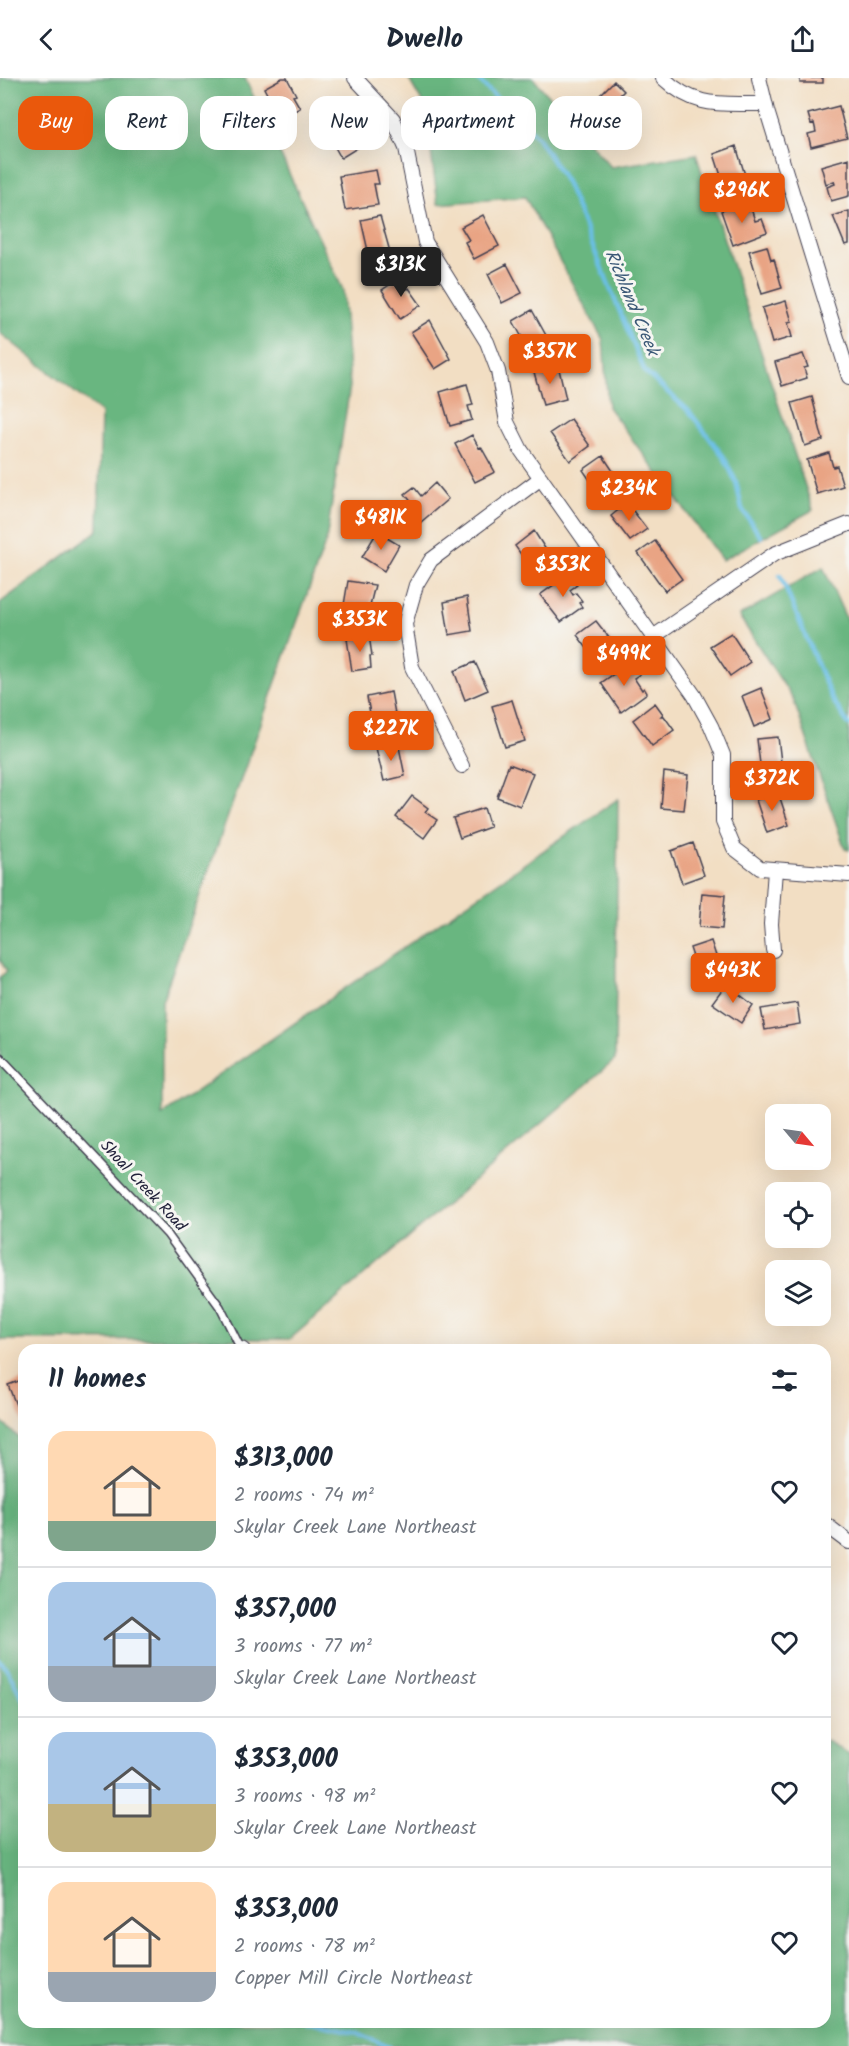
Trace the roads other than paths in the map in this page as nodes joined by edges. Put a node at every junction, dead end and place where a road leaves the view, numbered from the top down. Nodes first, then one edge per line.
1 (355, 78) edge
2 (663, 78) edge
3 (759, 78) edge
4 (765, 104) junction
5 (845, 351) edge
6 (849, 377) edge
7 (541, 478) junction
8 (849, 524) edge
9 (653, 636) junction
10 (462, 766) dead end
11 (775, 870) junction
12 (849, 875) edge
13 (773, 950) dead end
14 (0, 1057) edge
15 (239, 1344) edge
16 (831, 1528) edge
17 (849, 1542) edge

1 - 7 street
2 - 4 street
3 - 4 street
4 - 5 street
5 - 6 street
7 - 9 street
7 - 10 street
8 - 9 street
9 - 11 street
11 - 12 street
11 - 13 street
14 - 15 lane, Shoal Creek Road
16 - 17 street

